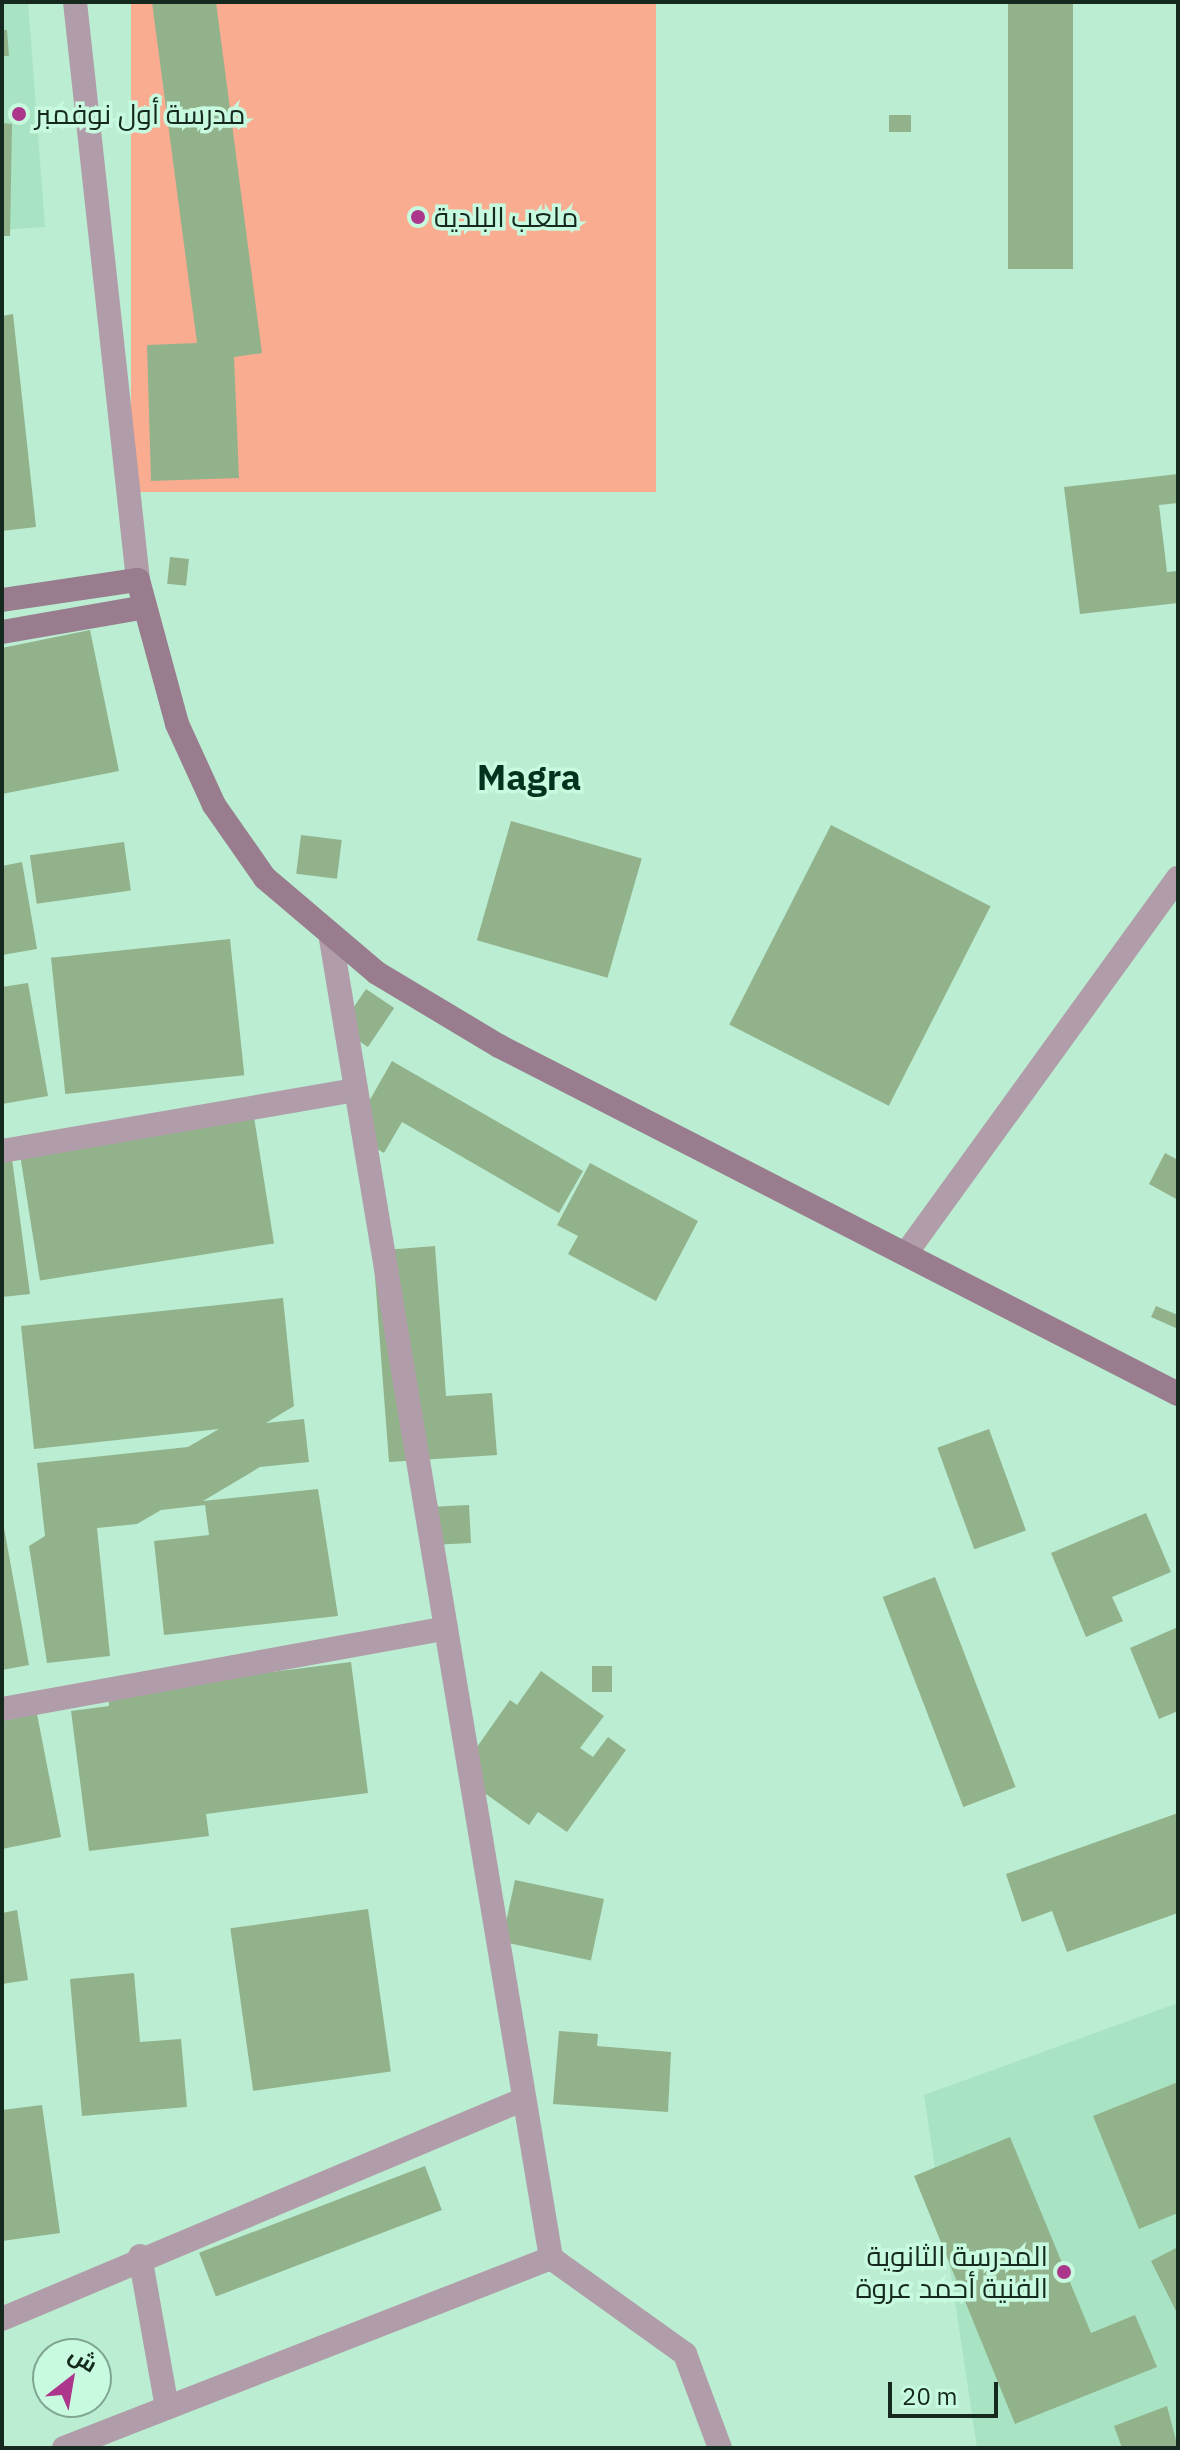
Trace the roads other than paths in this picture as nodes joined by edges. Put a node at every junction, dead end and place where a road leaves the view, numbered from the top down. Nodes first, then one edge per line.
1 (75, 2) edge
2 (138, 580) junction
3 (2, 600) edge
4 (145, 607) junction
5 (2, 632) edge
6 (1178, 878) edge
7 (331, 939) junction
8 (356, 1090) junction
9 (2, 1151) edge
10 (907, 1252) junction
11 (1178, 1394) edge
12 (446, 1628) junction
13 (2, 1709) edge
14 (524, 2099) junction
15 (140, 2256) junction
16 (551, 2258) junction
17 (2, 2319) edge
18 (167, 2408) junction
19 (64, 2448) edge
20 (720, 2448) edge

1 - 2 street
2 - 3 street
2 - 4 street
4 - 5 street
4 - 7 street
6 - 10 street
7 - 8 street
7 - 10 street
8 - 9 street
8 - 12 street
10 - 11 street
12 - 13 street
12 - 14 street
14 - 15 street
14 - 16 street
15 - 17 street
15 - 18 street
16 - 18 street
16 - 20 street
18 - 19 street

